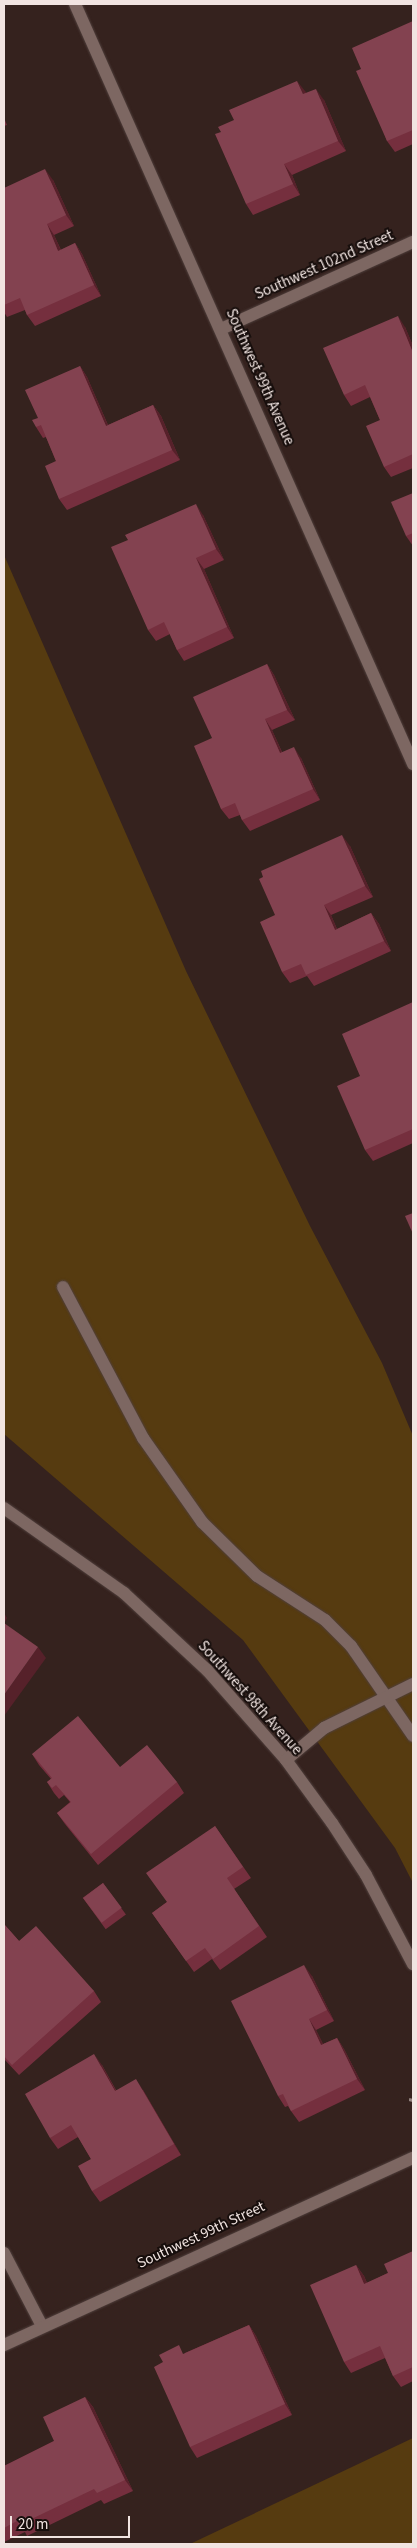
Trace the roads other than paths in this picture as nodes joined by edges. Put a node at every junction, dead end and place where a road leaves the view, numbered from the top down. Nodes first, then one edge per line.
1 (76, 4) edge
2 (413, 242) edge
3 (221, 329) junction
4 (413, 764) edge
5 (63, 1287) dead end
6 (4, 1508) edge
7 (413, 1684) edge
8 (387, 1696) junction
9 (413, 1736) edge
10 (286, 1760) junction
11 (413, 1964) edge
12 (413, 2158) edge
13 (4, 2253) edge
14 (42, 2326) junction
15 (4, 2345) edge

1 - 3 street, Southwest 99th Avenue
2 - 3 street, Southwest 102nd Street
3 - 4 street, Southwest 99th Avenue
5 - 8 street
6 - 10 street, Southwest 98th Avenue
7 - 8 street
8 - 9 street
8 - 10 street
10 - 11 street, Southwest 98th Avenue
12 - 14 street, Southwest 99th Street
13 - 14 street
14 - 15 street, Southwest 99th Street

